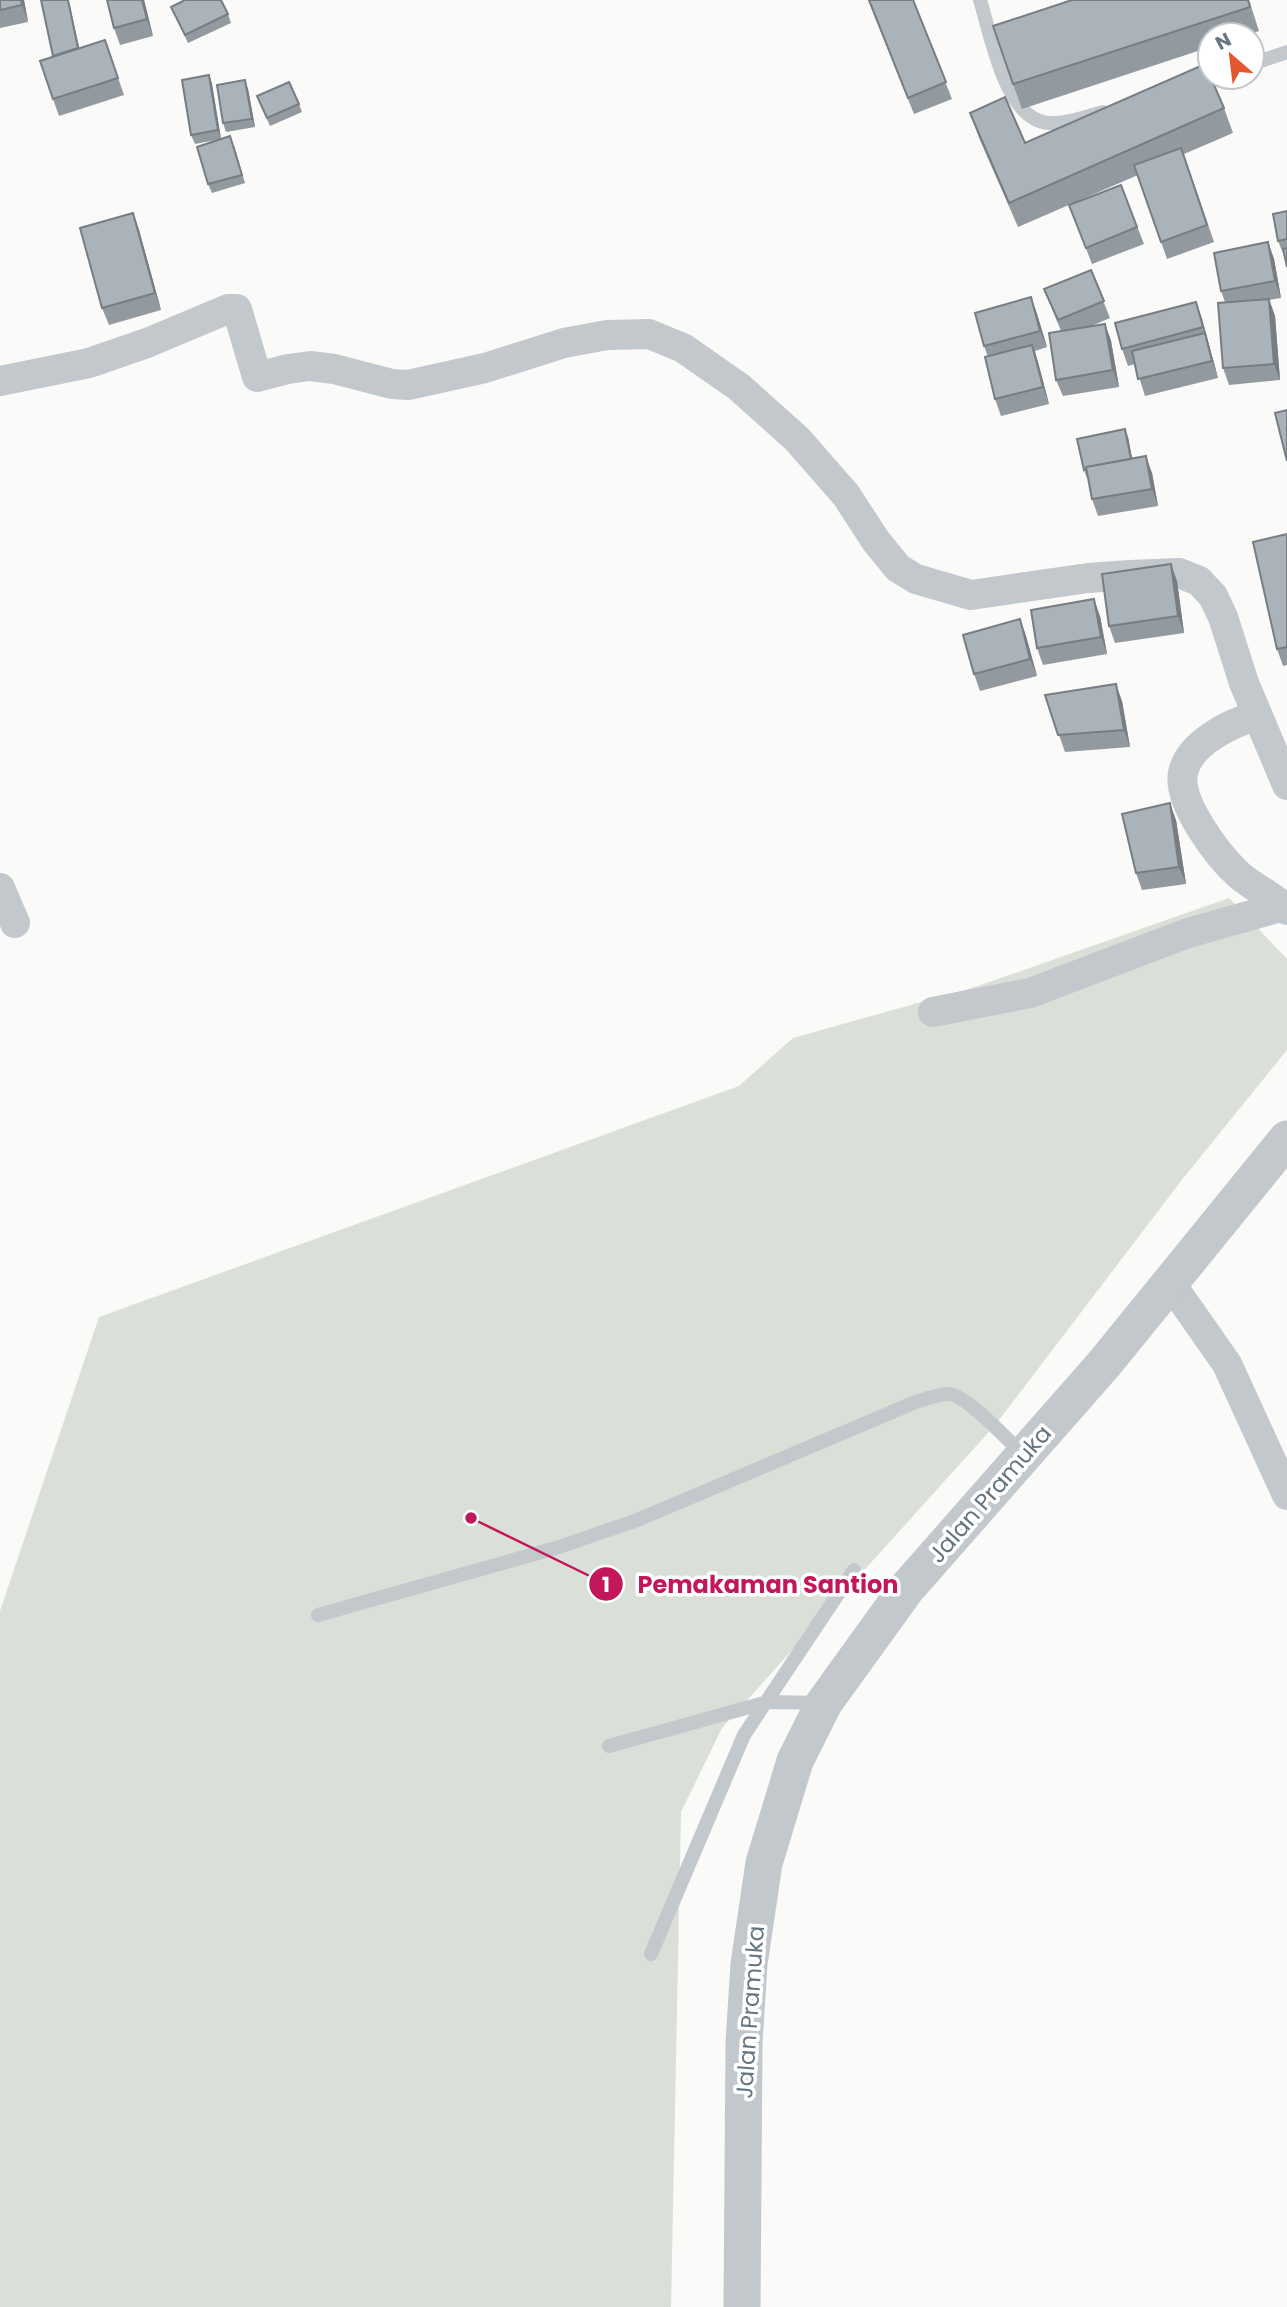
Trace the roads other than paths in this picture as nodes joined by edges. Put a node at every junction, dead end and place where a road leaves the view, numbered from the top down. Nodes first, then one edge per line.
1 (980, 0) edge
2 (1287, 52) edge
3 (1266, 59) edge
4 (1196, 84) edge
5 (1179, 90) edge
6 (1118, 108) edge
7 (0, 381) edge
8 (1256, 716) junction
9 (1287, 785) edge
10 (0, 888) edge
11 (1285, 908) edge
12 (15, 923) dead end
13 (933, 1012) dead end
14 (1287, 1139) edge
15 (1171, 1284) junction
16 (1024, 1455) junction
17 (1287, 1495) edge
18 (854, 1570) dead end
19 (318, 1615) dead end
20 (768, 1702) junction
21 (824, 1703) junction
22 (610, 1746) dead end
23 (651, 1954) dead end
24 (742, 2307) edge

1 - 6 lane
2 - 3 lane
4 - 5 lane
7 - 8 street
8 - 9 street
8 - 11 street
10 - 12 street
11 - 13 street
14 - 15 street, Jalan Pramuka
15 - 16 street, Jalan Pramuka
15 - 17 street
16 - 19 lane
16 - 21 street, Jalan Pramuka
18 - 20 lane
20 - 21 lane
20 - 22 lane
20 - 23 lane
21 - 24 street, Jalan Pramuka

